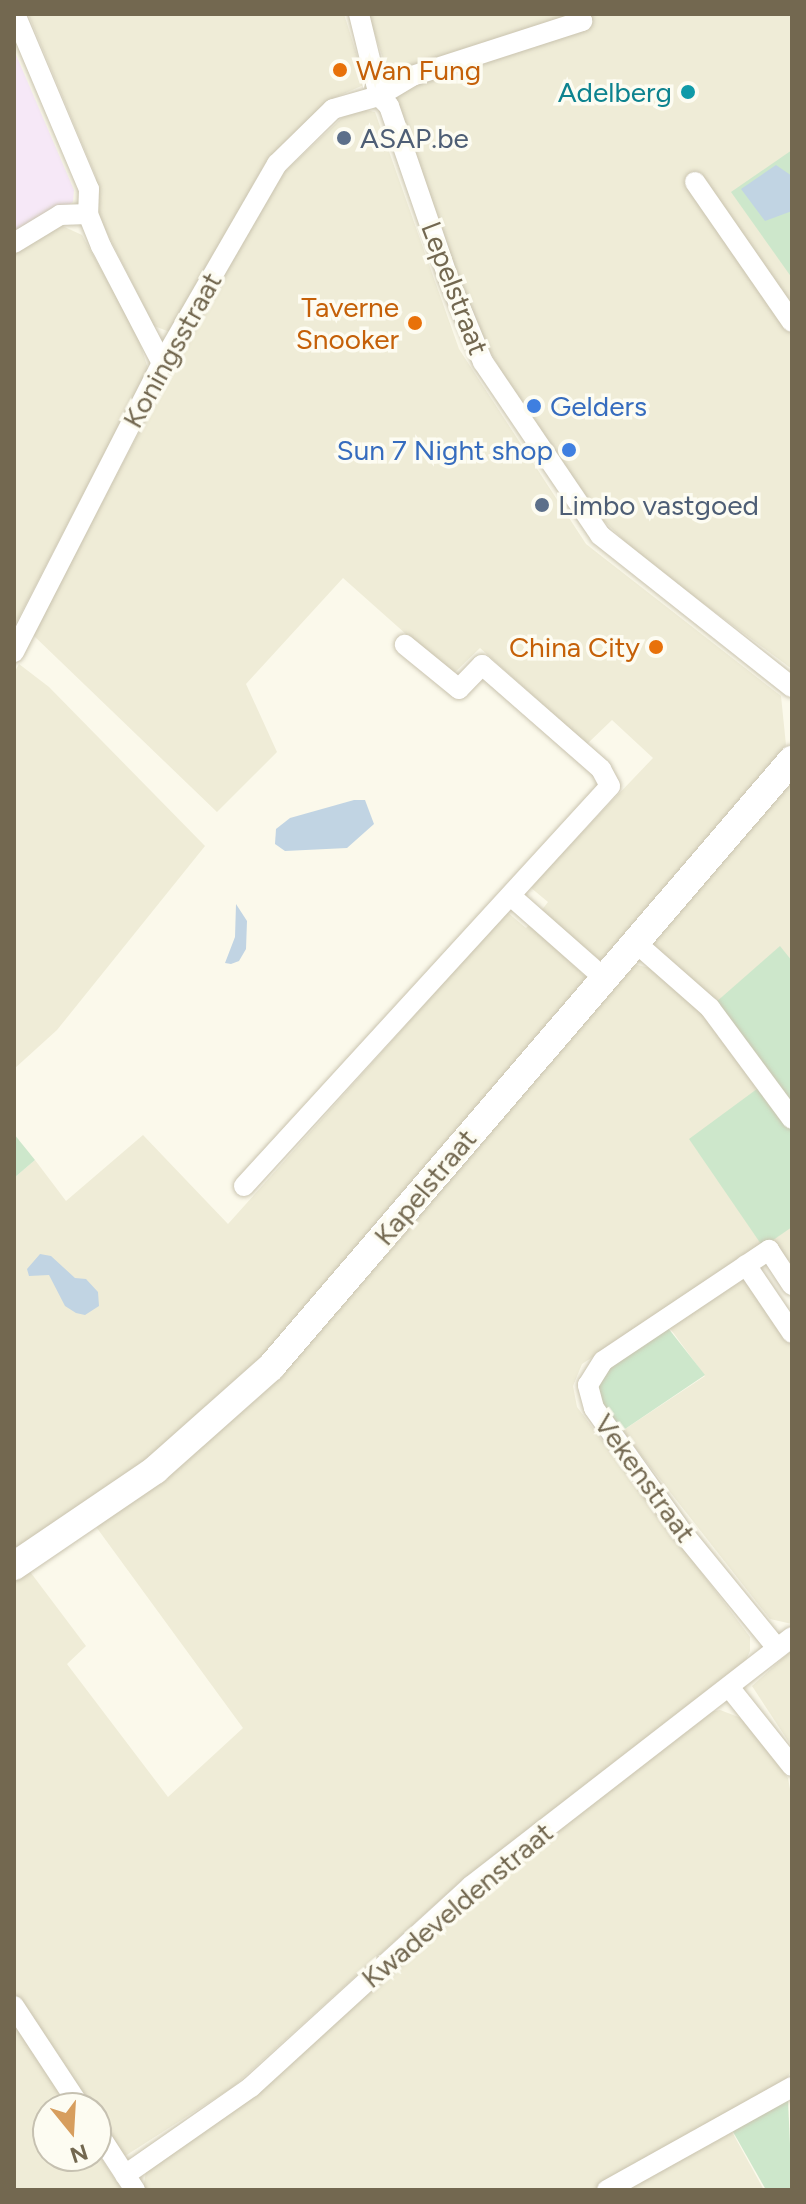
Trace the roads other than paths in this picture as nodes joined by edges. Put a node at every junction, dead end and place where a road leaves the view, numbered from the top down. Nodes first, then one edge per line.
1 (15, 14) edge
2 (359, 14) edge
3 (581, 18) edge
4 (379, 96) junction
5 (695, 182) dead end
6 (88, 214) junction
7 (14, 243) edge
8 (792, 322) edge
9 (162, 363) junction
10 (405, 645) dead end
11 (14, 652) edge
12 (792, 687) edge
13 (792, 760) edge
14 (512, 897) junction
15 (635, 942) junction
16 (604, 978) junction
17 (792, 1119) edge
18 (244, 1186) dead end
19 (746, 1265) junction
20 (792, 1285) edge
21 (792, 1333) edge
22 (14, 1566) edge
23 (785, 1642) edge
24 (729, 1687) junction
25 (792, 1766) edge
26 (14, 2006) edge
27 (792, 2087) edge
28 (70, 2092) edge
29 (112, 2154) edge
30 (130, 2182) edge
31 (607, 2190) edge

1 - 6 street
2 - 4 street, Lepelstraat
3 - 4 street, Koningsstraat
4 - 9 street, Koningsstraat
4 - 12 street, Lepelstraat
5 - 8 street
6 - 7 street
6 - 9 street
9 - 11 street, Koningsstraat
10 - 14 street
13 - 15 main road, Kapelstraat
14 - 16 street
14 - 18 street
15 - 16 main road, Kapelstraat
15 - 17 street
16 - 22 main road, Kapelstraat
19 - 20 street, Vekenstraat
19 - 21 street
19 - 23 street, Vekenstraat
23 - 24 street, Kwadeveldenstraat
24 - 25 street
24 - 30 street, Kwadeveldenstraat
26 - 28 street
27 - 31 street
29 - 30 street

